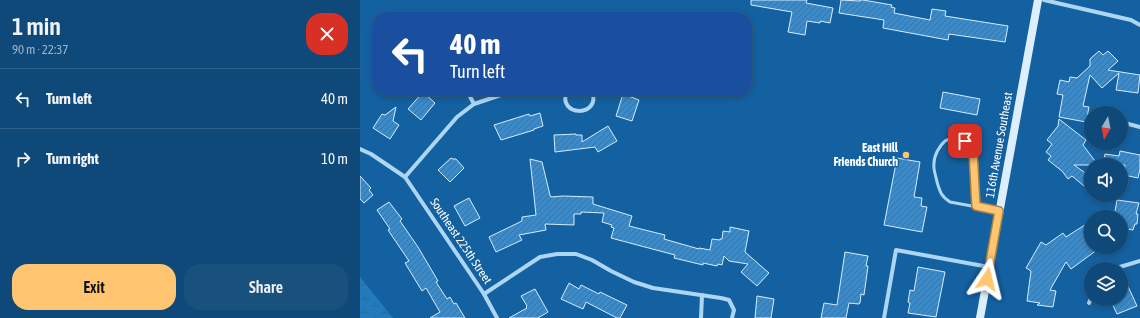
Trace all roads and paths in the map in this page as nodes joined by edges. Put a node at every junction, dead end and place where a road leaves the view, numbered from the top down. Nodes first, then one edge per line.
1 (1038, 0) edge
2 (1044, 0) edge
3 (1140, 25) edge
4 (470, 96) edge
5 (498, 96) edge
6 (565, 96) edge
7 (593, 96) edge
8 (474, 104) junction
9 (1128, 124) edge
10 (1140, 127) edge
11 (360, 149) edge
12 (406, 177) junction
13 (976, 206) junction
14 (999, 211) junction
15 (1140, 261) edge
16 (1128, 265) edge
17 (989, 266) junction
18 (484, 294) junction
19 (702, 295) junction
20 (497, 318) edge
21 (701, 318) edge
22 (732, 318) edge
23 (884, 318) edge
24 (980, 318) edge

1 - 14 main road, 116th Avenue Southeast
2 - 3 street
4 - 8 street
5 - 8 street
6 - 7 street
8 - 12 street
9 - 10 street
11 - 12 street
12 - 18 street, Southeast 225th Street
13 - 13 lane
13 - 14 lane
14 - 17 main road, 116th Avenue Southeast
15 - 16 street
17 - 23 street
17 - 24 main road, 116th Avenue Southeast
18 - 19 street
18 - 20 street, Southeast 225th Street
19 - 21 street
19 - 22 street

